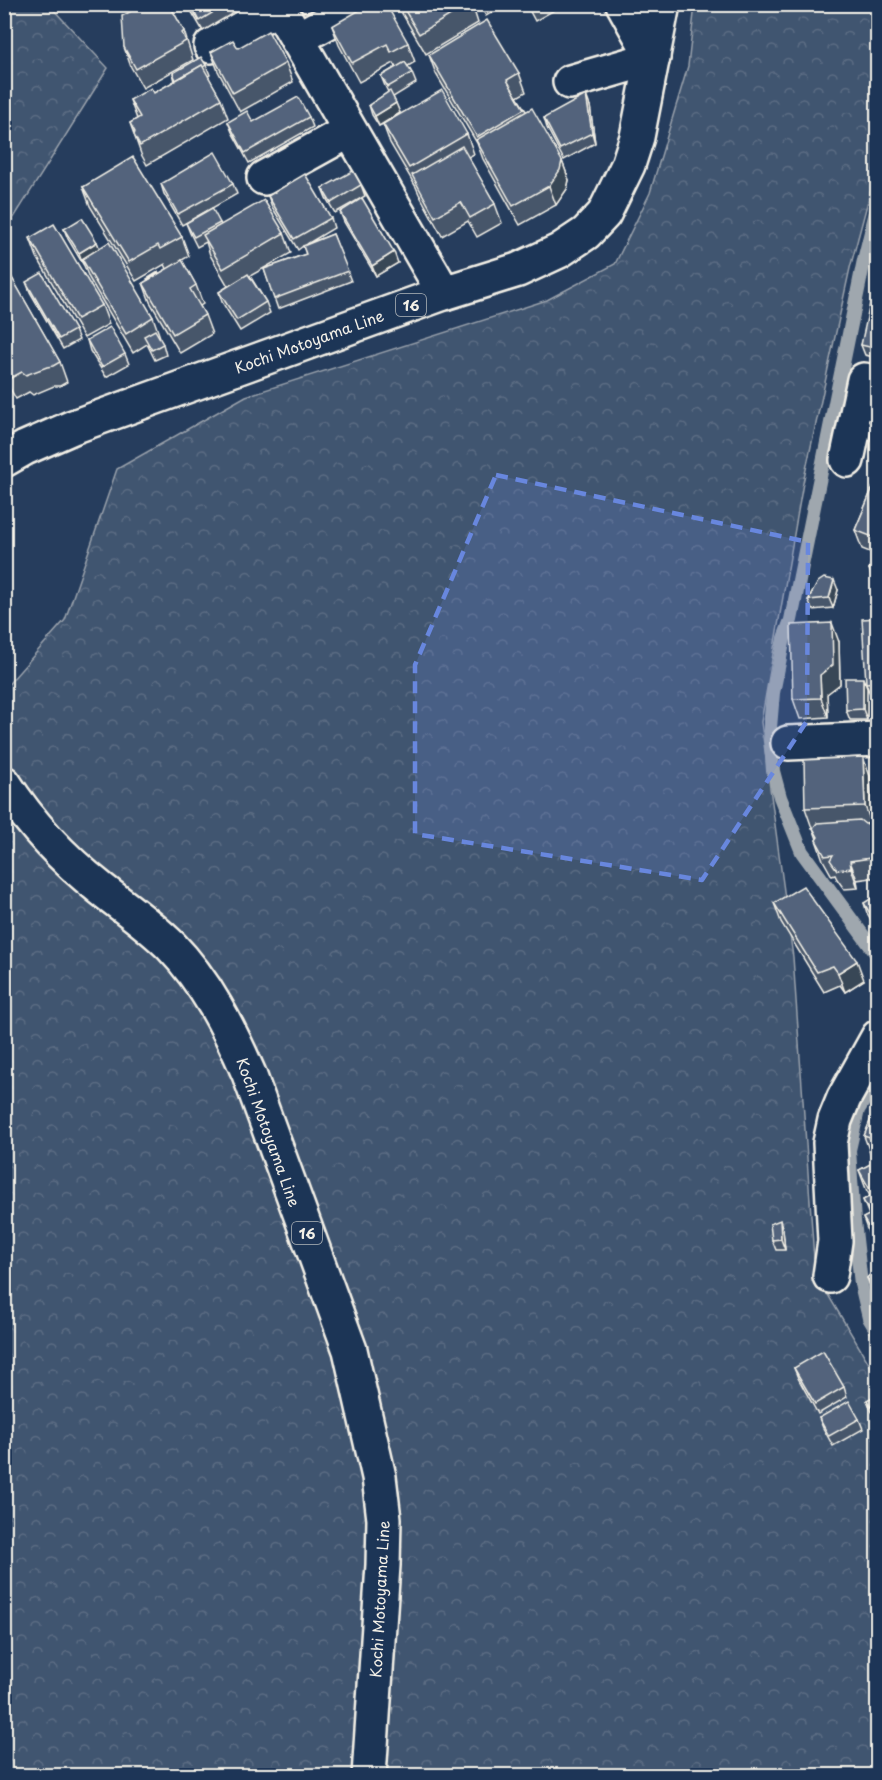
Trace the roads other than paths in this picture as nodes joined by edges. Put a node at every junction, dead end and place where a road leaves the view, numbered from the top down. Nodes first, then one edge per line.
1 (360, 4) edge
2 (623, 4) edge
3 (663, 4) edge
4 (278, 6) edge
5 (297, 39) junction
6 (211, 46) dead end
7 (654, 58) junction
8 (570, 82) dead end
9 (350, 131) junction
10 (264, 178) dead end
11 (444, 293) junction
12 (878, 383) edge
13 (4, 460) edge
14 (847, 460) dead end
15 (878, 739) edge
16 (788, 743) dead end
17 (4, 783) edge
18 (878, 1037) edge
19 (830, 1276) dead end
20 (369, 1776) edge

1 - 5 main road
2 - 7 main road
3 - 7 main road, Kochi Motoyama Line / 16
4 - 5 main road
4 - 6 main road
5 - 9 main road
7 - 8 main road
7 - 11 main road, Kochi Motoyama Line / 16
9 - 10 main road
9 - 11 main road
11 - 13 main road, Kochi Motoyama Line / 16
12 - 14 main road
15 - 16 main road
17 - 20 main road, Kochi Motoyama Line / 16
18 - 19 main road

